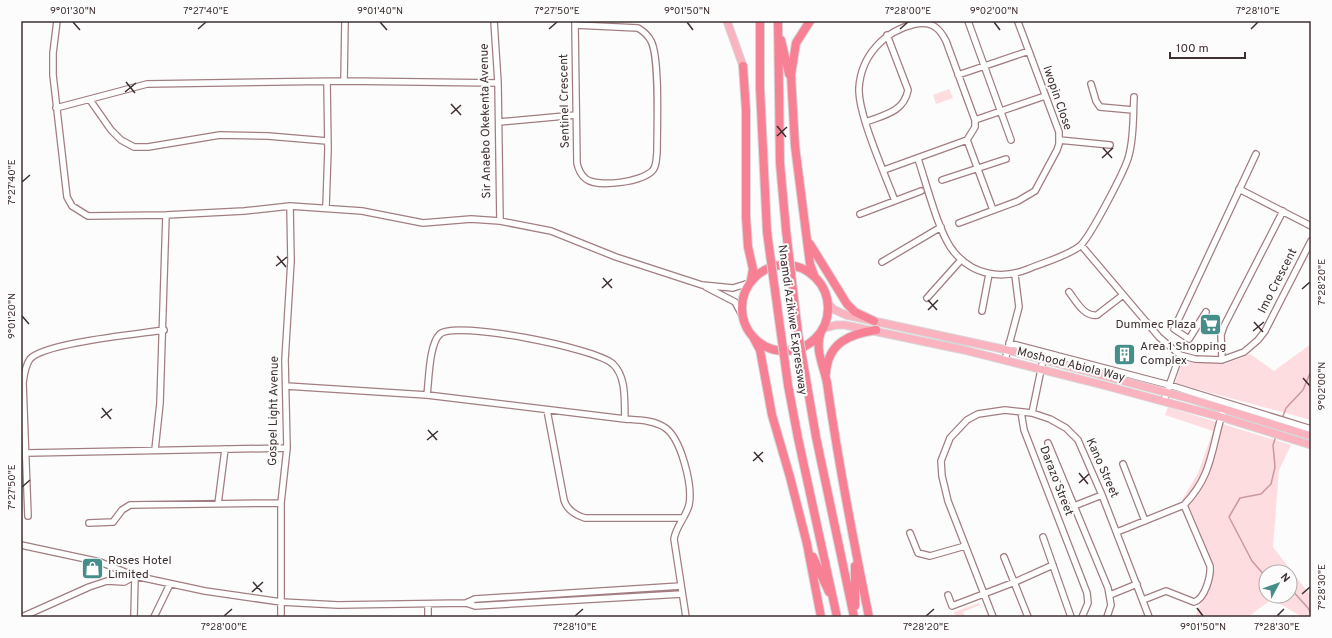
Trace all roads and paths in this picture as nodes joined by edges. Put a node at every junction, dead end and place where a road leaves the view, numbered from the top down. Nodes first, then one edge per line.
1 (57, 21) edge
2 (345, 21) edge
3 (494, 21) edge
4 (727, 21) edge
5 (760, 21) edge
6 (810, 21) edge
7 (968, 21) edge
8 (1018, 22) dead end
9 (575, 23) edge
10 (778, 23) edge
11 (887, 35) junction
12 (1029, 51) junction
13 (743, 66) joint
14 (984, 66) junction
15 (958, 75) junction
16 (344, 81) junction
17 (327, 82) junction
18 (498, 83) junction
19 (1091, 84) dead end
20 (792, 86) junction
21 (1045, 96) junction
22 (1134, 97) dead end
23 (90, 100) junction
24 (56, 108) junction
25 (1133, 110) junction
26 (1001, 112) junction
27 (576, 115) junction
28 (975, 120) junction
29 (499, 122) junction
30 (866, 122) junction
31 (967, 140) junction
32 (1011, 140) dead end
33 (1059, 140) junction
34 (327, 141) junction
35 (1110, 145) dead end
36 (1256, 154) dead end
37 (1006, 158) dead end
38 (918, 159) junction
39 (977, 168) junction
40 (884, 170) junction
41 (942, 180) dead end
42 (1239, 189) junction
43 (921, 191) dead end
44 (895, 201) junction
45 (290, 206) junction
46 (326, 207) junction
47 (993, 210) junction
48 (1283, 211) junction
49 (860, 214) dead end
50 (166, 215) junction
51 (500, 221) junction
52 (959, 223) dead end
53 (1311, 226) edge
54 (941, 227) junction
55 (806, 234) junction
56 (1311, 241) edge
57 (1081, 245) junction
58 (961, 260) junction
59 (882, 262) dead end
60 (989, 274) junction
61 (1015, 274) junction
62 (817, 279) junction
63 (750, 282) junction
64 (702, 285) junction
65 (1069, 292) dead end
66 (1123, 295) junction
67 (927, 298) dead end
68 (828, 303) junction
69 (982, 311) dead end
70 (1206, 312) dead end
71 (742, 315) junction
72 (874, 321) junction
73 (164, 330) junction
74 (876, 330) junction
75 (822, 331) junction
76 (753, 337) junction
77 (1008, 347) junction
78 (1180, 355) junction
79 (1005, 360) junction
80 (1043, 360) junction
81 (1222, 360) junction
82 (1041, 369) junction
83 (826, 376) junction
84 (286, 386) junction
85 (1168, 389) junction
86 (428, 395) junction
87 (1164, 400) junction
88 (1224, 408) junction
89 (547, 410) junction
90 (1021, 412) junction
91 (1032, 413) junction
92 (1221, 417) junction
93 (625, 418) junction
94 (1311, 429) edge
95 (1311, 436) edge
96 (1048, 443) dead end
97 (1311, 445) edge
98 (287, 448) junction
99 (225, 449) junction
100 (155, 450) junction
101 (27, 453) junction
102 (1123, 464) dead end
103 (1102, 495) junction
104 (281, 503) junction
105 (218, 504) junction
106 (1184, 505) junction
107 (1074, 506) junction
108 (28, 516) dead end
109 (682, 518) junction
110 (1145, 521) junction
111 (89, 523) dead end
112 (1117, 532) junction
113 (910, 533) dead end
114 (1043, 537) dead end
115 (807, 544) junction
116 (21, 545) edge
117 (855, 545) junction
118 (965, 546) junction
119 (1004, 557) dead end
120 (1053, 564) junction
121 (135, 576) junction
122 (1014, 582) junction
123 (170, 584) junction
124 (1137, 584) junction
125 (681, 586) junction
126 (682, 594) junction
127 (984, 594) junction
128 (948, 595) dead end
129 (1110, 595) junction
130 (518, 596) junction
131 (1143, 600) junction
132 (281, 602) junction
133 (466, 603) junction
134 (428, 604) junction
135 (518, 604) junction
136 (835, 607) junction
137 (22, 617) edge
138 (134, 617) edge
139 (154, 617) edge
140 (281, 617) edge
141 (428, 617) edge
142 (686, 617) edge
143 (822, 617) edge
144 (837, 617) edge
145 (855, 617) edge
146 (869, 617) edge
147 (993, 617) edge
148 (1028, 617) edge
149 (1071, 617) edge
150 (1082, 617) edge
151 (1107, 617) edge
152 (1150, 617) edge

1 - 24 street
2 - 16 street
3 - 18 street, Sir Anaebo Okekenta Avenue
4 - 13 main road
5 - 136 highway, Nnamdi Azikiwe Expressway, bridge
6 - 20 highway
7 - 14 street
8 - 12 street, Iwopin Close
9 - 27 street, Sentinel Crescent
9 - 27 street, Sentinel Crescent
10 - 20 highway
10 - 145 highway, Nnamdi Azikiwe Expressway, bridge
11 - 15 street
11 - 30 street
11 - 30 street
12 - 14 street
12 - 21 street, Iwopin Close
13 - 63 highway
14 - 15 street
14 - 26 street
15 - 28 street
16 - 17 street
16 - 18 street
17 - 23 street
17 - 34 street
18 - 29 street, Sir Anaebo Okekenta Avenue
19 - 25 street
20 - 55 highway
21 - 26 street
21 - 33 street, Iwopin Close
22 - 25 street
23 - 24 street
23 - 34 street
24 - 50 street
25 - 57 street
26 - 28 street
26 - 32 street
27 - 29 street
28 - 31 street
29 - 51 street, Sir Anaebo Okekenta Avenue
30 - 40 street
31 - 38 street
31 - 39 street
33 - 35 street
33 - 47 street, Iwopin Close
34 - 46 street
36 - 42 street
37 - 39 street
38 - 40 street
38 - 54 street
39 - 41 street
39 - 47 street
40 - 44 street
42 - 48 street
42 - 70 street
43 - 44 street
44 - 49 street
45 - 46 street
45 - 50 street
45 - 84 street, Gospel Light Avenue
46 - 51 street
47 - 52 street, Iwopin Close
48 - 53 street
48 - 81 street
50 - 73 street
51 - 64 street
54 - 58 street
54 - 59 street
55 - 62 highway
55 - 72 highway
56 - 81 street, Imo Crescent
57 - 61 street
57 - 66 street, Imo Crescent
58 - 60 street
58 - 67 street
60 - 61 street
60 - 69 street
61 - 77 street
62 - 63 highway
62 - 68 highway
63 - 64 street
63 - 71 highway
64 - 71 street
65 - 66 street
66 - 78 street, Imo Crescent
68 - 72 main road, Moshood Abiola Way
68 - 75 highway
71 - 76 highway
72 - 77 main road, Moshood Abiola Way
73 - 100 street
73 - 101 street
74 - 75 main road, Moshood Abiola Way
74 - 79 main road, Moshood Abiola Way
74 - 83 highway
75 - 76 highway
75 - 83 highway, Nnamdi Azikiwe Expressway
76 - 115 highway
77 - 79 street
77 - 80 main road, Moshood Abiola Way
77 - 85 street
78 - 81 street, Imo Crescent
78 - 85 street
79 - 82 main road, Moshood Abiola Way
80 - 82 street
80 - 85 main road, Moshood Abiola Way
82 - 87 main road, Moshood Abiola Way
82 - 91 street
83 - 117 highway, Nnamdi Azikiwe Expressway
84 - 86 street
84 - 98 street, Gospel Light Avenue
85 - 87 street
85 - 88 main road, Moshood Abiola Way
85 - 94 street
86 - 89 street
86 - 93 street
87 - 92 main road, Moshood Abiola Way
88 - 92 street
88 - 95 main road, Moshood Abiola Way
89 - 93 street
89 - 109 street
90 - 91 street, Kano Street
90 - 118 street, Kano Street
90 - 150 street, Darazo Street
91 - 103 street, Kano Street
92 - 97 main road, Moshood Abiola Way
92 - 106 street
93 - 109 street
96 - 107 street
98 - 99 street
98 - 104 street, Gospel Light Avenue
99 - 100 street
99 - 105 street
100 - 101 street
101 - 108 street
102 - 110 street
103 - 107 street
103 - 112 street, Kano Street
104 - 105 street
104 - 132 street, Gospel Light Avenue
105 - 111 street
106 - 110 street
106 - 131 street
107 - 129 street
109 - 125 street
110 - 112 street
112 - 124 street, Kano Street
113 - 118 street
114 - 120 street
115 - 136 highway
115 - 143 highway
116 - 121 street
117 - 145 highway
117 - 146 highway, Nnamdi Azikiwe Expressway
118 - 127 street, Kano Street
119 - 122 street
120 - 122 street
120 - 149 street
121 - 123 street
121 - 137 street
121 - 138 street
122 - 127 street
122 - 148 street
123 - 132 street
123 - 139 street
124 - 129 street
124 - 131 street, Kano Street
125 - 126 street
125 - 130 street
126 - 135 street
126 - 142 street
127 - 128 street
127 - 147 street, Kano Street
129 - 151 street
130 - 133 street
130 - 135 street
131 - 152 street, Kano Street
132 - 134 street
132 - 140 street, Gospel Light Avenue
133 - 134 street
133 - 135 street
134 - 141 street
136 - 144 highway, Nnamdi Azikiwe Expressway

